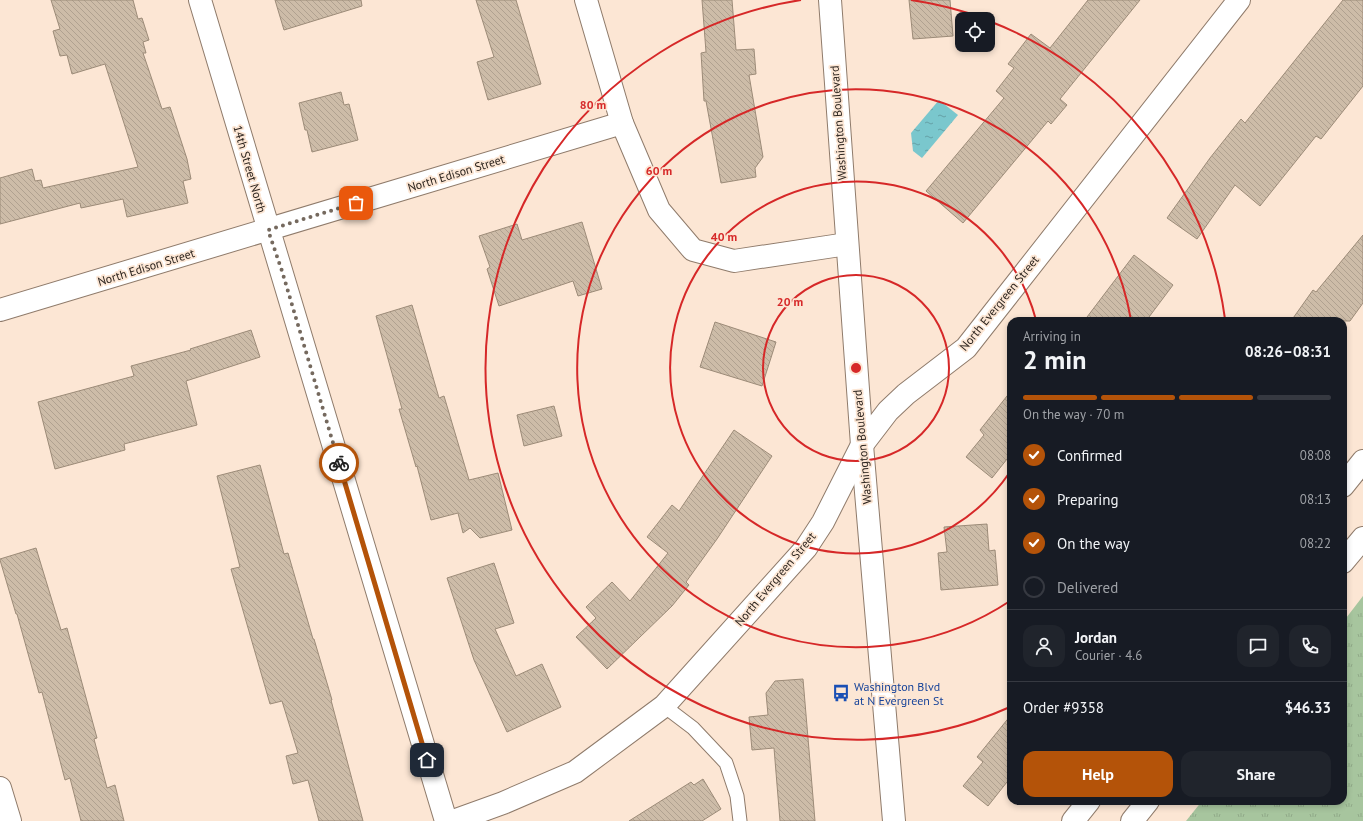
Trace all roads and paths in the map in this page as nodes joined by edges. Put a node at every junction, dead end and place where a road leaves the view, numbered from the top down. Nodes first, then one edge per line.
1 (200, 0) edge
2 (586, 0) edge
3 (830, 0) edge
4 (1240, 0) edge
5 (622, 123) junction
6 (268, 230) junction
7 (846, 244) junction
8 (0, 310) edge
9 (862, 444) junction
10 (1363, 461) edge
11 (1347, 481) edge
12 (1363, 538) edge
13 (1347, 557) edge
14 (664, 706) junction
15 (889, 755) junction
16 (0, 788) edge
17 (1086, 805) edge
18 (1145, 805) edge
19 (10, 821) edge
20 (446, 821) edge
21 (453, 821) edge
22 (740, 821) edge
23 (894, 821) edge
24 (909, 821) edge
25 (1073, 821) edge
26 (1132, 821) edge

1 - 6 street, 14th Street North
2 - 5 street
3 - 7 street, Washington Boulevard
4 - 9 street, North Evergreen Street
5 - 6 street, North Edison Street
5 - 7 street
6 - 8 street, North Edison Street
6 - 20 street, 14th Street North
7 - 9 street, Washington Boulevard
9 - 14 street, North Evergreen Street
9 - 15 street, Washington Boulevard
10 - 11 street
12 - 13 street
14 - 21 street, North Evergreen Street
14 - 22 lane
15 - 23 street, Washington Boulevard
15 - 24 street
16 - 19 street
17 - 25 street
18 - 26 street

